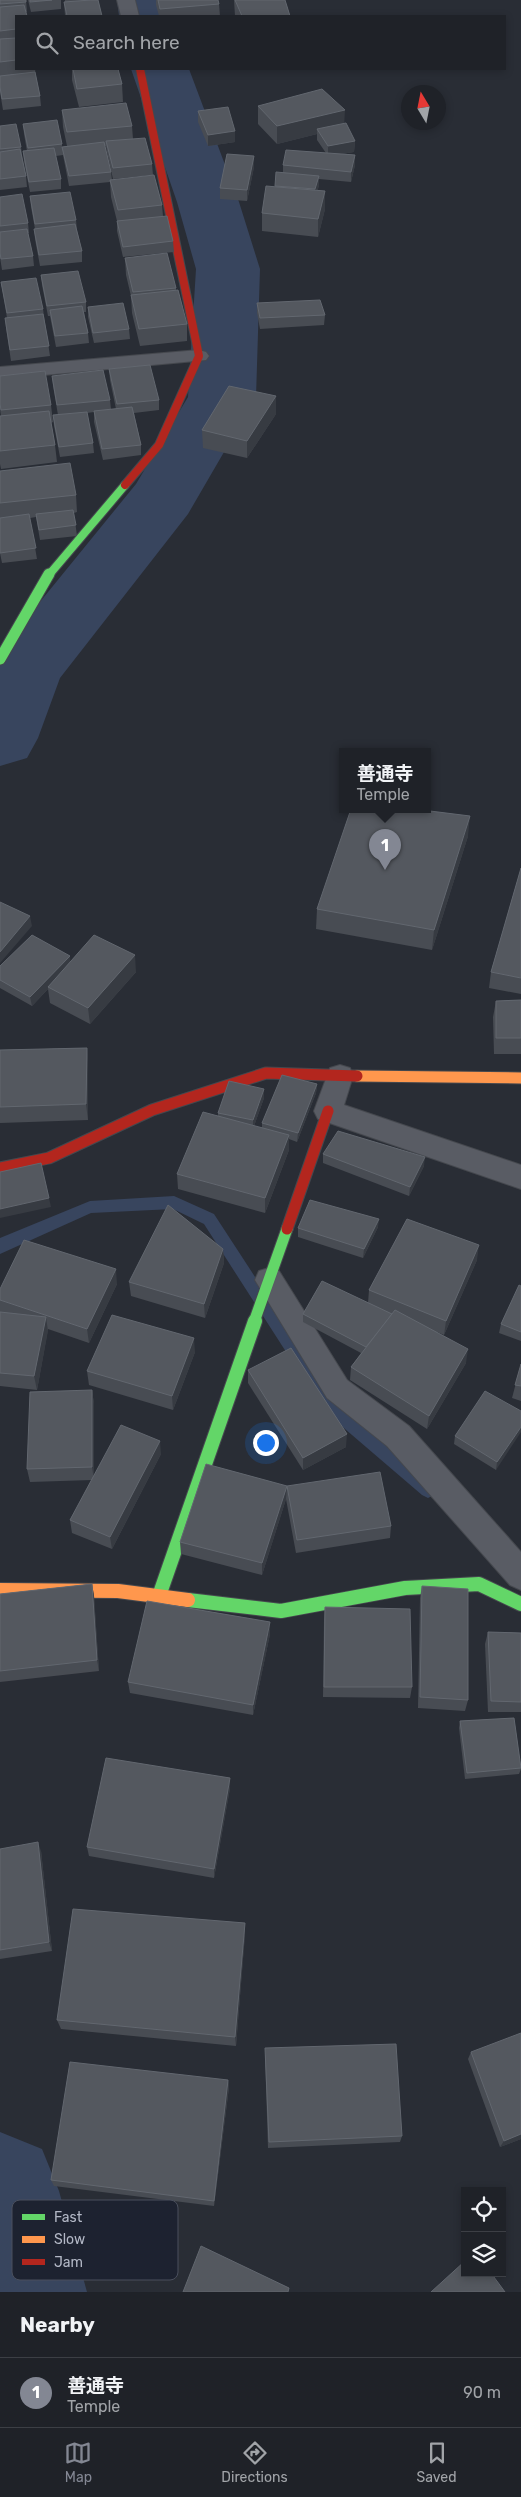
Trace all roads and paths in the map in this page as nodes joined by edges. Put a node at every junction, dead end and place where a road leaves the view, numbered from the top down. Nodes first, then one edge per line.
1 (126, 0) edge
2 (130, 15) edge
3 (140, 70) edge
4 (199, 356) junction
5 (0, 373) edge
6 (0, 658) edge
7 (340, 1076) junction
8 (521, 1078) edge
9 (328, 1111) junction
10 (0, 1168) edge
11 (521, 1177) edge
12 (269, 1280) junction
13 (521, 1575) edge
14 (0, 1590) edge
15 (159, 1596) junction
16 (521, 1604) edge

1 - 2 street
3 - 4 street
4 - 5 street
4 - 6 street
7 - 8 street
7 - 9 street
7 - 10 street
9 - 11 street
9 - 12 street
12 - 13 street
12 - 15 street
14 - 15 street
15 - 16 street

